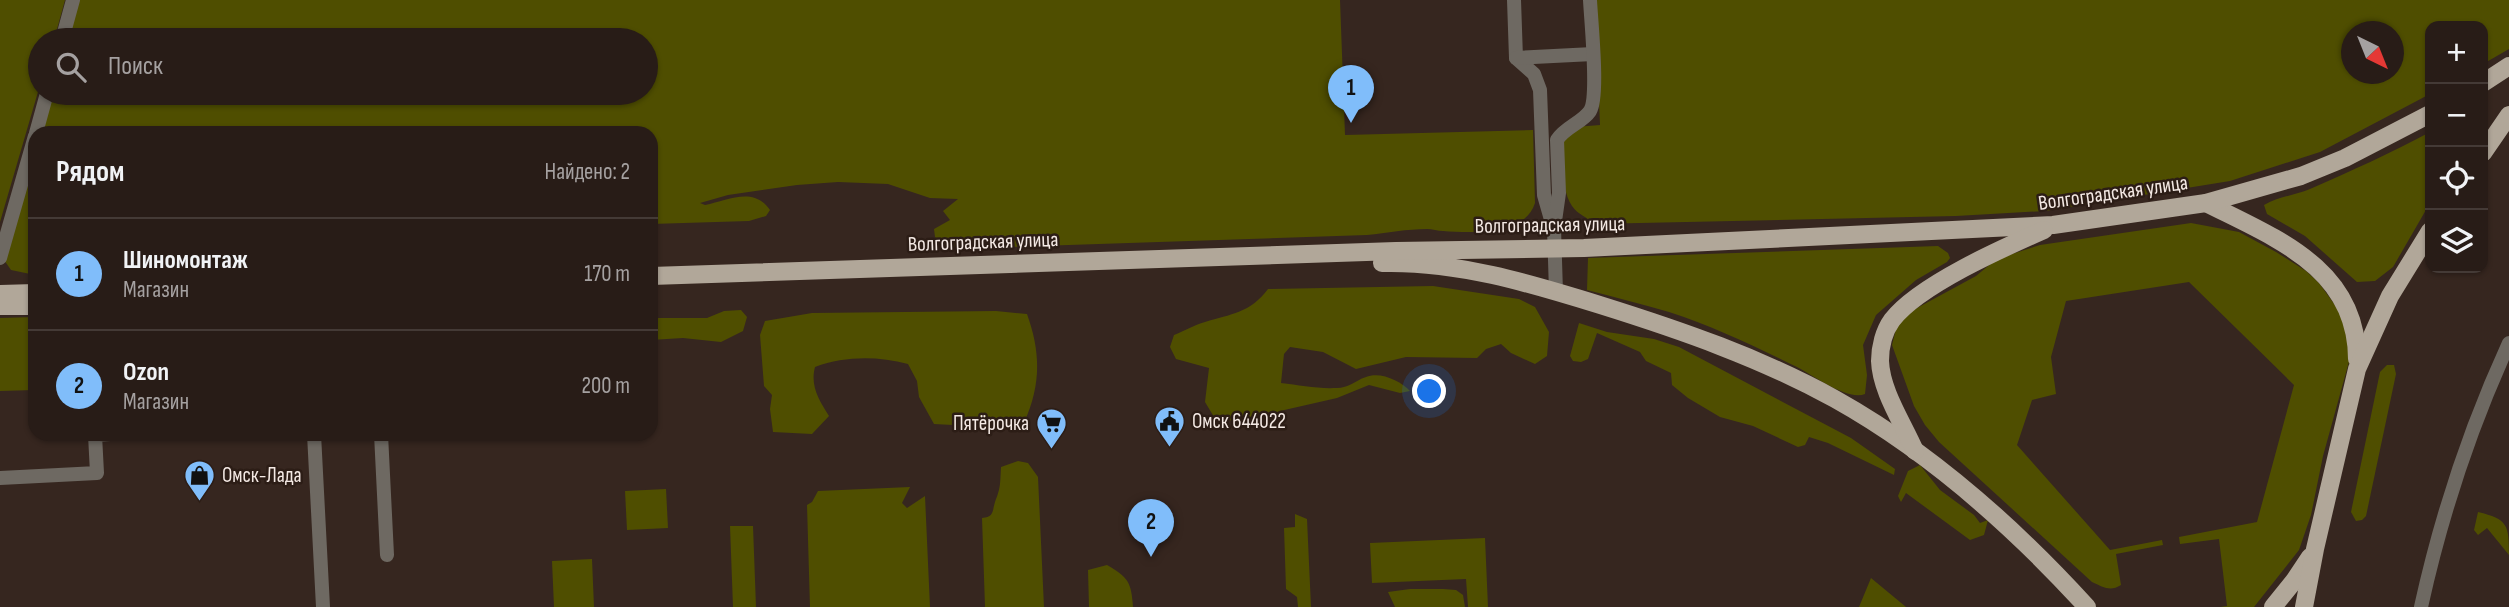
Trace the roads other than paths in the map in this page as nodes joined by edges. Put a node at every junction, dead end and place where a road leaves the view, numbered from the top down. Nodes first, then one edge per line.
1 (73, 0) edge
2 (1514, 0) edge
3 (1590, 0) edge
4 (65, 28) edge
5 (1592, 54) junction
6 (1516, 58) junction
7 (2509, 66) edge
8 (2488, 80) edge
9 (43, 105) edge
10 (2509, 115) edge
11 (2425, 117) edge
12 (37, 126) edge
13 (2487, 147) edge
14 (28, 159) edge
15 (2206, 203) junction
16 (2053, 225) junction
17 (1554, 228) junction
18 (2425, 239) edge
19 (1555, 248) junction
20 (0, 258) edge
21 (658, 276) edge
22 (658, 288) edge
23 (1556, 292) junction
24 (28, 293) edge
25 (0, 294) edge
26 (0, 306) edge
27 (28, 306) edge
28 (2509, 343) edge
29 (2357, 369) junction
30 (95, 441) edge
31 (314, 441) edge
32 (382, 441) edge
33 (1915, 451) junction
34 (0, 478) edge
35 (2315, 549) junction
36 (387, 555) dead end
37 (323, 607) edge
38 (2087, 607) edge
39 (2273, 607) edge
40 (2304, 607) edge
41 (2421, 607) edge

1 - 4 street
2 - 6 street
3 - 5 street
5 - 6 street
5 - 17 street
6 - 17 street
7 - 8 main road
9 - 12 street
10 - 13 main road
11 - 15 main road, Волгоградская улица
14 - 20 street
15 - 16 main road, Волгоградская улица
15 - 29 main road
16 - 19 main road, Волгоградская улица
16 - 33 main road
17 - 19 street
18 - 29 main road
19 - 21 main road, Волгоградская улица
19 - 23 street
22 - 23 main road, Волгоградская улица
23 - 33 main road, Волгоградская улица
24 - 25 main road
26 - 27 main road
28 - 41 street
29 - 35 main road
30 - 34 street
31 - 37 street
32 - 36 street
33 - 38 main road, Волгоградская улица
35 - 39 main road
35 - 40 main road

